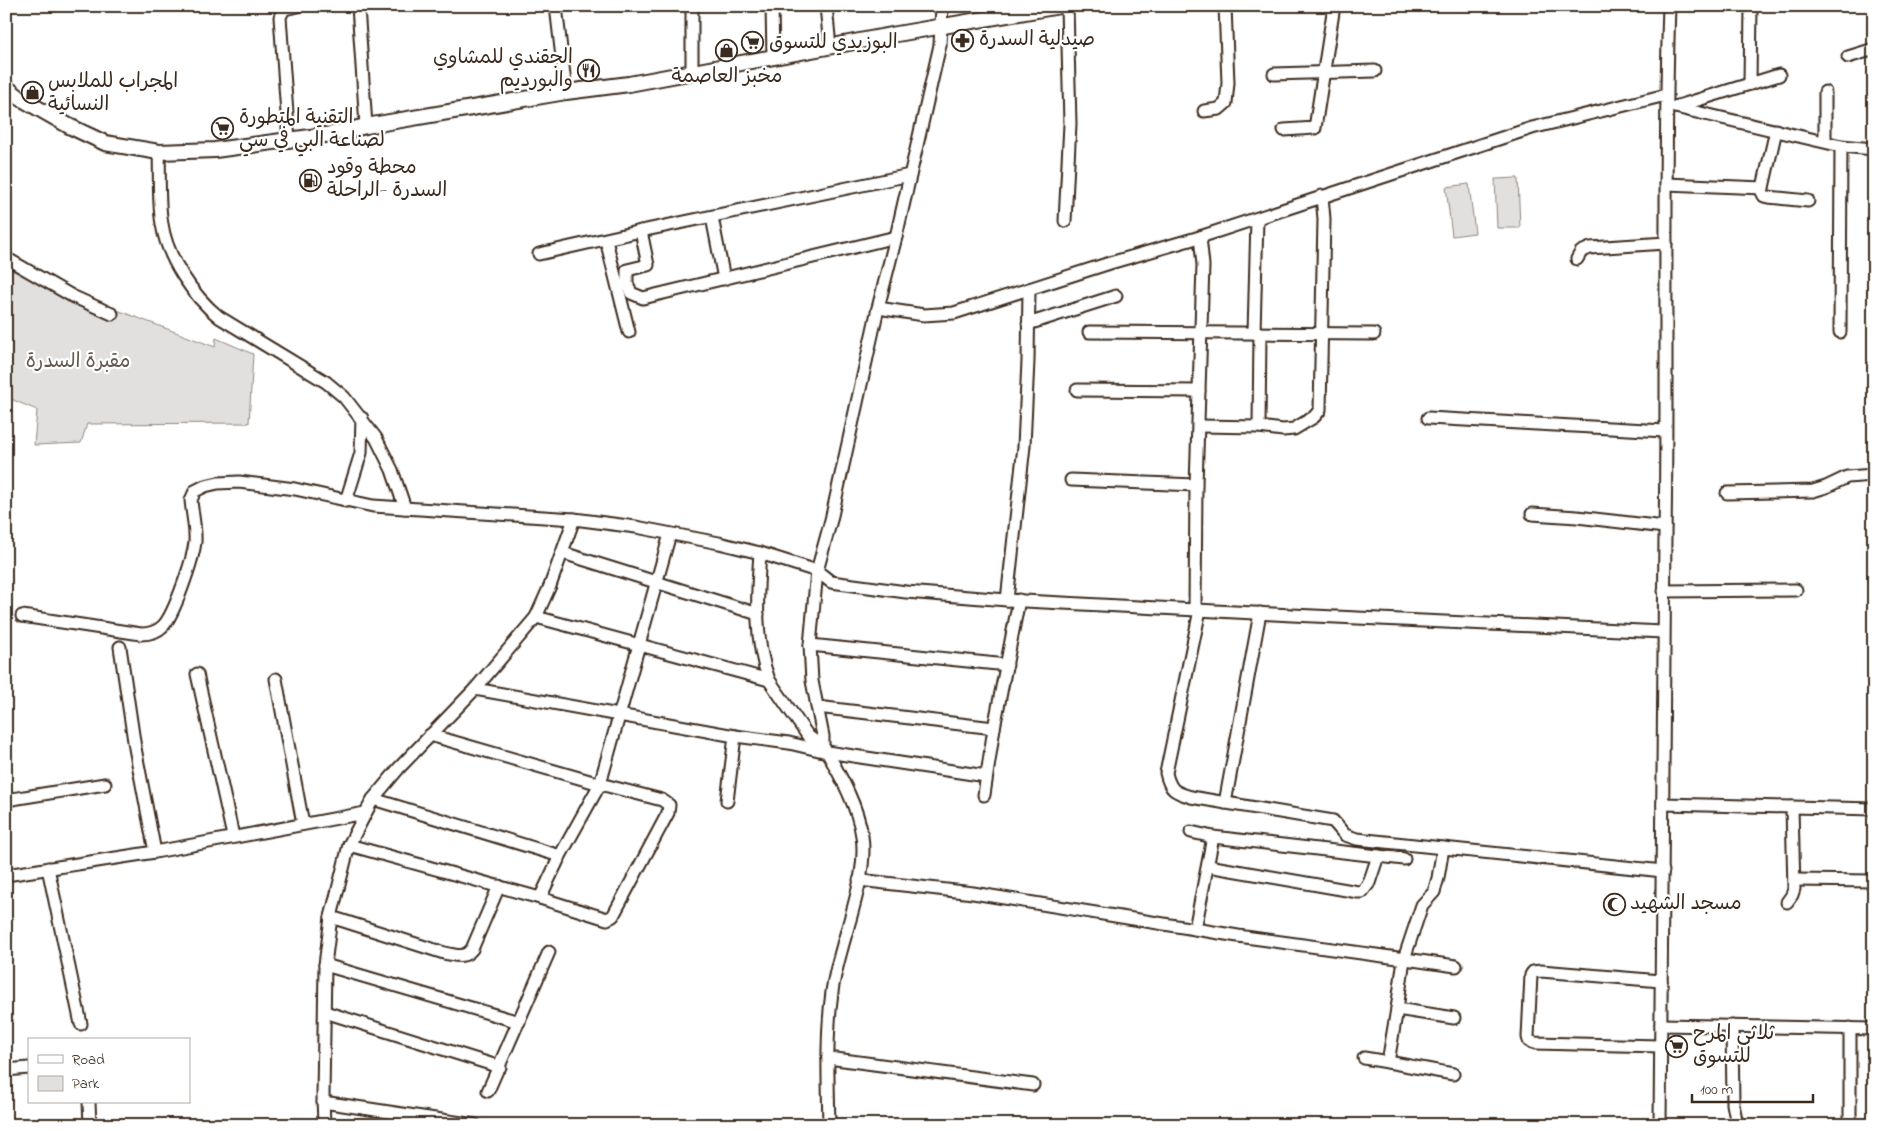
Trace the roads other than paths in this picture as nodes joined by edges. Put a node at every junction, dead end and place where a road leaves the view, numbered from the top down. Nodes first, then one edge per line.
1 (298, 6) edge
2 (358, 6) edge
3 (556, 6) edge
4 (692, 6) edge
5 (772, 6) edge
6 (826, 6) edge
7 (942, 6) edge
8 (1060, 6) edge
9 (1225, 6) edge
10 (1334, 6) edge
11 (1669, 6) edge
12 (1751, 6) edge
13 (942, 27) junction
14 (830, 47) junction
15 (1874, 49) edge
16 (1848, 57) dead end
17 (773, 58) junction
18 (1375, 71) dead end
19 (1323, 72) junction
20 (692, 73) junction
21 (1274, 74) dead end
22 (1779, 75) dead end
23 (1750, 84) junction
24 (6, 87) edge
25 (566, 92) junction
26 (1825, 92) dead end
27 (1666, 95) junction
28 (1671, 108) junction
29 (1204, 111) dead end
30 (366, 126) junction
31 (1284, 130) dead end
32 (1776, 130) junction
33 (289, 141) junction
34 (1825, 141) junction
35 (1841, 146) junction
36 (1874, 150) edge
37 (159, 152) junction
38 (910, 175) junction
39 (1666, 184) junction
40 (1763, 188) junction
41 (1322, 196) junction
42 (1808, 201) dead end
43 (712, 217) junction
44 (1257, 219) junction
45 (1064, 220) dead end
46 (641, 231) junction
47 (896, 237) junction
48 (1200, 237) junction
49 (606, 240) junction
50 (1666, 243) junction
51 (539, 254) dead end
52 (6, 258) edge
53 (1577, 259) dead end
54 (724, 279) junction
55 (1029, 289) junction
56 (1116, 296) dead end
57 (878, 308) junction
58 (112, 314) dead end
59 (1028, 324) junction
60 (629, 332) dead end
61 (1089, 332) dead end
62 (1200, 332) junction
63 (1840, 332) dead end
64 (1257, 333) junction
65 (1321, 334) junction
66 (1374, 334) dead end
67 (1077, 390) dead end
68 (1199, 391) junction
69 (362, 418) junction
70 (1428, 418) dead end
71 (1199, 426) junction
72 (1259, 428) junction
73 (1665, 431) junction
74 (1874, 475) edge
75 (1071, 480) dead end
76 (1196, 485) junction
77 (1728, 493) dead end
78 (346, 501) junction
79 (405, 508) junction
80 (1532, 514) dead end
81 (574, 519) junction
82 (1665, 527) junction
83 (670, 534) junction
84 (563, 553) junction
85 (760, 553) junction
86 (817, 571) junction
87 (657, 582) junction
88 (1796, 590) dead end
89 (1664, 591) junction
90 (1013, 600) junction
91 (1198, 610) junction
92 (1260, 613) junction
93 (758, 614) junction
94 (22, 616) dead end
95 (536, 617) junction
96 (1663, 632) junction
97 (810, 645) junction
98 (639, 646) junction
99 (120, 647) dead end
100 (1007, 665) junction
101 (197, 674) dead end
102 (276, 679) dead end
103 (768, 680) junction
104 (475, 689) junction
105 (817, 707) junction
106 (619, 714) junction
107 (994, 728) junction
108 (430, 735) junction
109 (735, 736) junction
110 (825, 750) junction
111 (986, 776) junction
112 (105, 784) dead end
113 (600, 784) junction
114 (984, 795) dead end
115 (373, 799) junction
116 (6, 800) edge
117 (727, 801) dead end
118 (1225, 803) junction
119 (1663, 804) junction
120 (1792, 807) junction
121 (1874, 809) edge
122 (365, 813) junction
123 (303, 824) junction
124 (1191, 832) dead end
125 (233, 836) junction
126 (1214, 837) junction
127 (349, 845) junction
128 (1443, 848) junction
129 (155, 852) junction
130 (560, 856) junction
131 (1378, 856) junction
132 (1404, 859) dead end
133 (1208, 866) junction
134 (48, 868) junction
135 (1662, 871) junction
136 (6, 875) edge
137 (859, 880) junction
138 (1794, 880) junction
139 (1874, 881) edge
140 (499, 886) junction
141 (540, 898) junction
142 (1787, 902) dead end
143 (331, 917) junction
144 (1195, 929) junction
145 (549, 952) dead end
146 (1404, 959) junction
147 (325, 965) junction
148 (1456, 966) dead end
149 (1661, 981) junction
150 (1397, 1009) junction
151 (325, 1012) junction
152 (1454, 1018) dead end
153 (519, 1022) junction
154 (81, 1024) dead end
155 (1660, 1024) junction
156 (1732, 1026) junction
157 (1850, 1028) junction
158 (1874, 1029) edge
159 (1660, 1046) junction
160 (828, 1058) junction
161 (1364, 1058) dead end
162 (1388, 1062) junction
163 (500, 1067) junction
164 (28, 1068) edge
165 (6, 1070) edge
166 (1454, 1074) dead end
167 (1033, 1085) dead end
168 (488, 1091) dead end
169 (323, 1102) junction
170 (89, 1104) edge
171 (90, 1125) edge
172 (324, 1125) edge
173 (475, 1125) edge
174 (830, 1125) edge
175 (1660, 1125) edge
176 (1737, 1125) edge
177 (1850, 1125) edge

1 - 33 street
2 - 30 street
3 - 25 street
4 - 20 street
5 - 17 street
6 - 14 street
7 - 13 street
8 - 13 main road
8 - 45 street
9 - 29 street
10 - 19 street
11 - 27 street
12 - 23 street
13 - 14 main road
13 - 38 street
14 - 17 main road
15 - 16 street
17 - 20 main road
18 - 19 street
19 - 21 street
19 - 31 street
20 - 25 main road
22 - 23 street
23 - 28 street
24 - 37 main road
25 - 30 main road
26 - 34 street
27 - 28 street
27 - 41 street
28 - 32 street
28 - 39 street
30 - 33 main road
32 - 34 street
32 - 40 street
33 - 37 main road
34 - 35 street
35 - 36 street
35 - 63 street
37 - 69 street
38 - 43 street
38 - 47 street
39 - 40 street
39 - 50 street
40 - 42 street
41 - 44 street
41 - 65 street
43 - 46 street
43 - 54 street
44 - 48 street
44 - 64 street
46 - 49 street
46 - 54 street
47 - 54 street
47 - 57 street
48 - 55 street
48 - 62 street
49 - 51 street
49 - 60 street
50 - 53 street
50 - 73 street
52 - 58 street
55 - 57 street
55 - 59 street
56 - 59 street
57 - 86 street
59 - 90 street
61 - 62 street
62 - 64 street
62 - 68 street
64 - 65 street
64 - 72 street
65 - 66 street
65 - 72 street
67 - 68 street
68 - 71 street
69 - 78 street
69 - 79 street
70 - 73 street
71 - 72 street
71 - 76 street
73 - 82 street
74 - 77 street
75 - 76 street
76 - 91 street
78 - 79 street
78 - 94 street
79 - 81 street
80 - 82 street
81 - 83 street
81 - 84 street
82 - 89 street
83 - 85 street
83 - 87 street
84 - 87 street
84 - 95 street
85 - 86 street
85 - 93 street
86 - 90 street
86 - 97 street
87 - 93 street
87 - 98 street
88 - 89 street
89 - 96 street
90 - 91 street
90 - 100 street
91 - 92 street
91 - 118 street
92 - 96 street
92 - 118 street
93 - 103 street
95 - 98 street
95 - 104 street
96 - 119 street
97 - 100 street
97 - 105 street
98 - 103 street
98 - 106 street
99 - 129 street
100 - 107 street
101 - 125 street
102 - 123 street
103 - 110 street
104 - 106 street
104 - 108 street
105 - 107 street
105 - 110 street
106 - 109 street
106 - 113 street
107 - 111 street
108 - 113 street
108 - 115 street
109 - 110 street
109 - 117 street
110 - 111 street
110 - 137 street
111 - 114 street
112 - 116 street
113 - 130 street
113 - 141 street
115 - 122 street
115 - 130 street
118 - 128 street
119 - 120 street
119 - 135 street
120 - 121 street
120 - 138 street
122 - 123 street
122 - 127 street
123 - 125 street
124 - 126 street
125 - 129 street
126 - 131 street
126 - 133 street
127 - 140 street
127 - 143 street
128 - 135 street
128 - 146 street
129 - 134 street
130 - 141 street
131 - 132 street
131 - 133 street
133 - 144 street
134 - 136 street
134 - 154 street
135 - 149 street
137 - 144 street
137 - 160 street
138 - 139 street
138 - 142 street
140 - 141 street
140 - 143 street
143 - 147 street
144 - 146 street
145 - 153 street
146 - 148 street
146 - 150 street
147 - 151 street
147 - 153 street
149 - 155 street
149 - 159 street
150 - 152 street
150 - 162 street
151 - 163 street
151 - 169 street
153 - 163 street
155 - 156 street
155 - 159 street
156 - 157 street
156 - 176 street
157 - 158 street
157 - 177 street
159 - 175 street
160 - 167 street
160 - 174 street
161 - 162 street
162 - 166 street
163 - 168 street
164 - 165 street
169 - 172 street
169 - 173 street
170 - 171 street

